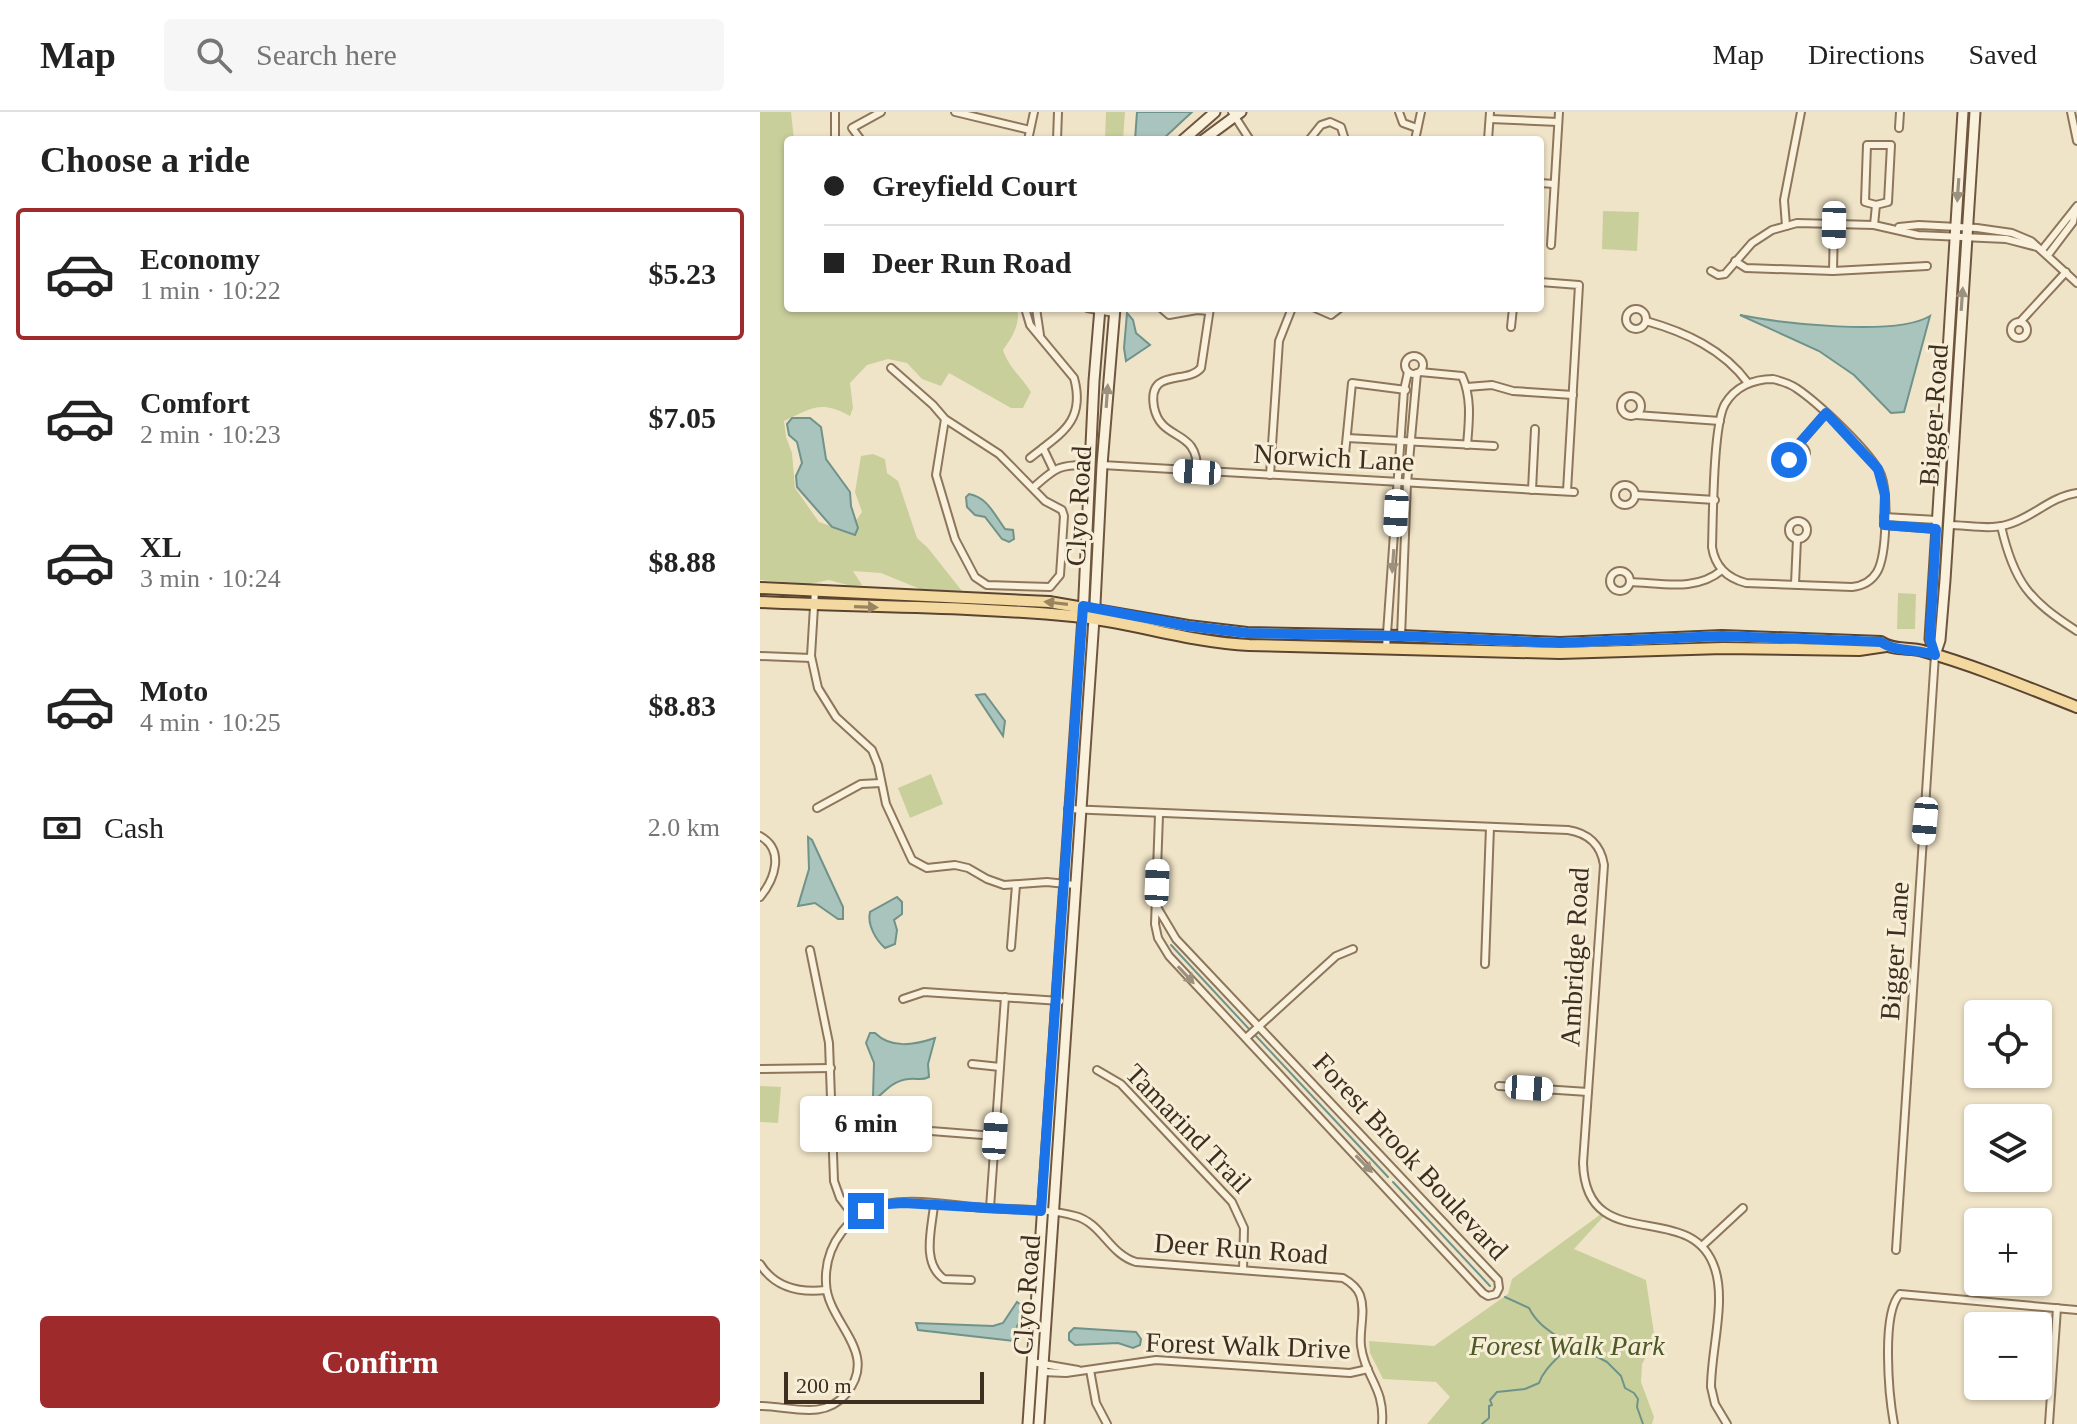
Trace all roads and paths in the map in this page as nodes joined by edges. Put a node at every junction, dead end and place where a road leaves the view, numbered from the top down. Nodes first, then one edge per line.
1 (835, 112) edge
2 (881, 112) edge
3 (955, 112) edge
4 (1034, 112) edge
5 (1051, 112) edge
6 (1058, 112) edge
7 (1215, 112) edge
8 (1399, 112) edge
9 (1421, 112) edge
10 (1559, 112) edge
11 (1798, 112) edge
12 (1900, 112) edge
13 (1963, 112) edge
14 (1975, 112) edge
15 (2071, 112) edge
16 (1236, 113) edge
17 (1490, 115) edge
18 (1558, 122) junction
19 (1417, 128) junction
20 (1899, 128) dead end
21 (1030, 130) junction
22 (835, 136) edge
23 (858, 136) edge
24 (1029, 136) edge
25 (1057, 136) edge
26 (1188, 136) edge
27 (1208, 136) edge
28 (1248, 136) edge
29 (1312, 136) edge
30 (1344, 136) edge
31 (1416, 136) edge
32 (1488, 136) edge
33 (2077, 141) edge
34 (1544, 183) edge
35 (1554, 184) junction
36 (1876, 205) junction
37 (2076, 208) edge
38 (1834, 225) junction
39 (1874, 225) junction
40 (1786, 226) junction
41 (1955, 233) junction
42 (1967, 233) junction
43 (1551, 245) dead end
44 (2042, 251) junction
45 (1735, 261) junction
46 (1927, 266) dead end
47 (1711, 271) dead end
48 (1833, 271) junction
49 (2066, 272) junction
50 (1544, 282) edge
51 (2077, 283) edge
52 (1026, 312) edge
53 (1037, 312) edge
54 (1100, 312) edge
55 (1114, 312) edge
56 (1166, 312) edge
57 (1186, 312) edge
58 (1209, 312) edge
59 (1290, 312) edge
60 (1513, 312) edge
61 (1646, 321) dead end
62 (2020, 322) dead end
63 (1511, 327) dead end
64 (1040, 335) junction
65 (891, 368) dead end
66 (1408, 372) junction
67 (1418, 372) junction
68 (1748, 383) junction
69 (1467, 387) junction
70 (1404, 390) junction
71 (1414, 392) junction
72 (1573, 395) junction
73 (1826, 413) junction
74 (1636, 415) dead end
75 (945, 419) junction
76 (1720, 421) junction
77 (1535, 429) dead end
78 (1347, 438) junction
79 (1401, 441) junction
80 (1412, 442) junction
81 (1467, 445) junction
82 (1798, 445) dead end
83 (1494, 446) dead end
84 (1043, 448) junction
85 (1030, 458) dead end
86 (1344, 464) dead end
87 (1090, 465) junction
88 (1102, 465) junction
89 (1053, 469) junction
90 (1197, 472) junction
91 (1270, 475) junction
92 (1398, 482) junction
93 (1407, 483) junction
94 (1034, 487) junction
95 (1532, 490) junction
96 (2077, 493) edge
97 (1636, 495) dead end
98 (1715, 500) junction
99 (1884, 521) junction
100 (1936, 525) junction
101 (1948, 525) junction
102 (2001, 526) junction
103 (1797, 539) dead end
104 (1722, 570) junction
105 (1630, 582) dead end
106 (1795, 584) junction
107 (760, 588) edge
108 (815, 590) junction
109 (936, 596) junction
110 (760, 602) edge
111 (815, 605) junction
112 (935, 609) junction
113 (1089, 613) junction
114 (2076, 628) edge
115 (1387, 636) junction
116 (1401, 636) junction
117 (1386, 648) junction
118 (1560, 648) junction
119 (1400, 649) junction
120 (1935, 655) junction
121 (760, 656) edge
122 (811, 658) junction
123 (2077, 707) edge
124 (881, 783) junction
125 (817, 808) dead end
126 (1068, 809) junction
127 (1080, 810) junction
128 (1159, 815) junction
129 (1490, 827) junction
130 (760, 836) edge
131 (1016, 885) junction
132 (1070, 885) junction
133 (760, 897) edge
134 (1157, 907) junction
135 (1011, 947) dead end
136 (1353, 949) dead end
137 (810, 950) dead end
138 (1485, 964) dead end
139 (1005, 997) junction
140 (903, 999) dead end
141 (1056, 1001) junction
142 (1068, 1002) junction
143 (1259, 1027) junction
144 (1246, 1038) junction
145 (972, 1064) dead end
146 (1000, 1067) junction
147 (831, 1068) junction
148 (760, 1069) edge
149 (1097, 1070) dead end
150 (1499, 1086) dead end
151 (1588, 1092) junction
152 (916, 1122) dead end
153 (995, 1136) junction
154 (934, 1205) junction
155 (990, 1208) junction
156 (1743, 1208) dead end
157 (1041, 1211) junction
158 (1054, 1213) junction
159 (855, 1218) junction
160 (1702, 1246) junction
161 (1896, 1250) dead end
162 (760, 1264) edge
163 (1243, 1270) junction
164 (763, 1275) edge
165 (971, 1280) dead end
166 (826, 1290) junction
167 (2057, 1308) junction
168 (2077, 1310) edge
169 (1037, 1368) junction
170 (1368, 1369) junction
171 (1090, 1370) junction
172 (760, 1406) edge
173 (1028, 1424) edge
174 (1039, 1424) edge
175 (1107, 1424) edge
176 (1382, 1424) edge
177 (1727, 1424) edge
178 (1894, 1424) edge
179 (2049, 1424) edge

1 - 22 street
2 - 23 street
3 - 21 street
4 - 21 street
5 - 6 street
6 - 25 street
7 - 26 street
8 - 19 street
9 - 19 street
10 - 18 street
11 - 40 street
12 - 20 street
13 -> 41 street, Bigger Road
14 - 42 street, Bigger Road
15 - 33 street
16 - 27 street
16 - 28 street
17 - 18 street
17 - 32 street
18 - 35 street
19 - 31 street
21 - 24 street
29 - 30 street
34 - 35 street
35 - 43 street
36 - 36 street
36 - 39 street
37 - 44 street
38 - 39 street
38 - 40 street
38 - 48 street
39 - 41 street
40 - 45 street
41 - 42 street
41 - 100 street, Bigger Road
42 - 44 street
101 -> 42 street, Bigger Road
44 - 49 street
45 - 47 street
45 - 48 street
46 - 48 street
49 - 51 street
49 - 62 street
50 - 72 street
52 - 64 street
53 - 64 street
54 - 87 street, Clyo Road
88 -> 55 street, Clyo Road
56 - 57 street
58 - 90 street
59 - 91 street
60 - 63 street
61 - 68 street
64 - 84 street
65 - 75 street
66 - 67 street
66 - 67 street
66 - 70 street
67 - 69 street
67 - 71 street
68 - 73 street
68 - 76 street
69 - 72 street
69 - 81 street
70 - 71 street
70 - 78 street
70 - 79 street
71 - 80 street
72 - 95 street, Norwich Lane
73 - 82 street
73 - 99 street
74 - 76 street
75 - 94 street
75 - 94 street
76 - 98 street
77 - 95 street
78 - 79 street
78 - 86 street
79 - 80 street
79 - 92 street
80 - 81 street
80 - 93 street
81 - 83 street
84 - 85 street
84 - 89 street
87 - 88 street, Norwich Lane
87 - 89 street, Norwich Lane
87 - 113 street, Clyo Road
88 - 90 street, Norwich Lane
88 - 113 street, Clyo Road
89 - 94 street
90 - 91 street, Norwich Lane
91 - 92 street, Norwich Lane
92 - 93 street, Norwich Lane
92 -> 115 street
93 - 95 street, Norwich Lane
93 - 116 street
96 - 102 street
97 - 98 street
98 - 104 street
99 - 100 street
99 - 106 street
100 - 101 street
100 - 120 street, Bigger Road
101 - 102 street
101 - 120 street, Bigger Road
102 - 114 street
103 - 106 street
104 - 105 street
104 - 106 street
107 - 108 main road
108 - 109 main road
108 - 111 street
109 - 112 main road
113 -> 109 main road
110 - 111 main road
111 -> 112 main road
111 - 122 street
112 - 113 main road
113 - 115 main road
113 - 117 main road
113 - 126 street, Clyo Road
113 - 127 street, Clyo Road
115 - 116 main road
115 - 117 street
116 - 118 main road
116 - 119 street
117 - 119 main road
118 - 119 main road
118 - 120 main road
120 - 123 main road
120 - 161 street, Bigger Lane
121 - 122 street
122 - 124 street
124 - 125 street
124 - 131 street
126 - 127 street, Ambridge Road
126 - 132 street, Clyo Road
127 - 128 street, Ambridge Road
127 - 132 street, Clyo Road
128 - 129 street, Ambridge Road
128 - 134 street, Forest Brook Boulevard
129 - 138 street
129 - 151 street, Ambridge Road
130 - 133 street
131 - 132 street
131 - 135 street
132 - 141 street, Clyo Road
132 - 142 street, Clyo Road
134 - 143 street, Forest Brook Boulevard
134 -> 144 street, Forest Brook Boulevard
136 - 143 street
137 - 147 street
139 - 140 street
139 - 141 street
139 - 146 street
141 - 142 street
141 - 157 street, Clyo Road
142 - 158 street, Clyo Road
143 - 144 street
144 -> 143 street, Forest Brook Boulevard
145 - 146 street
146 - 153 street
147 - 148 street
147 - 159 street
149 - 163 street, Tamarind Trail
150 - 151 street
151 - 160 street, Ambridge Road
152 - 153 street
153 - 155 street
154 - 155 street, Deer Run Road
154 - 159 street, Deer Run Road
154 - 165 street
155 - 157 street, Deer Run Road
156 - 160 street
157 - 158 street, Deer Run Road
157 - 169 street, Clyo Road
158 - 163 street, Deer Run Road
158 - 169 street, Clyo Road
159 - 166 street
160 - 177 street
162 - 164 street
163 - 170 street, Deer Run Road
164 - 166 street
166 - 172 street
167 - 168 street
167 - 178 street
167 - 179 street
169 - 171 street, Forest Walk Drive
169 - 173 street, Clyo Road
169 - 174 street, Clyo Road
170 - 171 street, Forest Walk Drive
170 - 176 street, Deer Run Road
171 - 175 street

